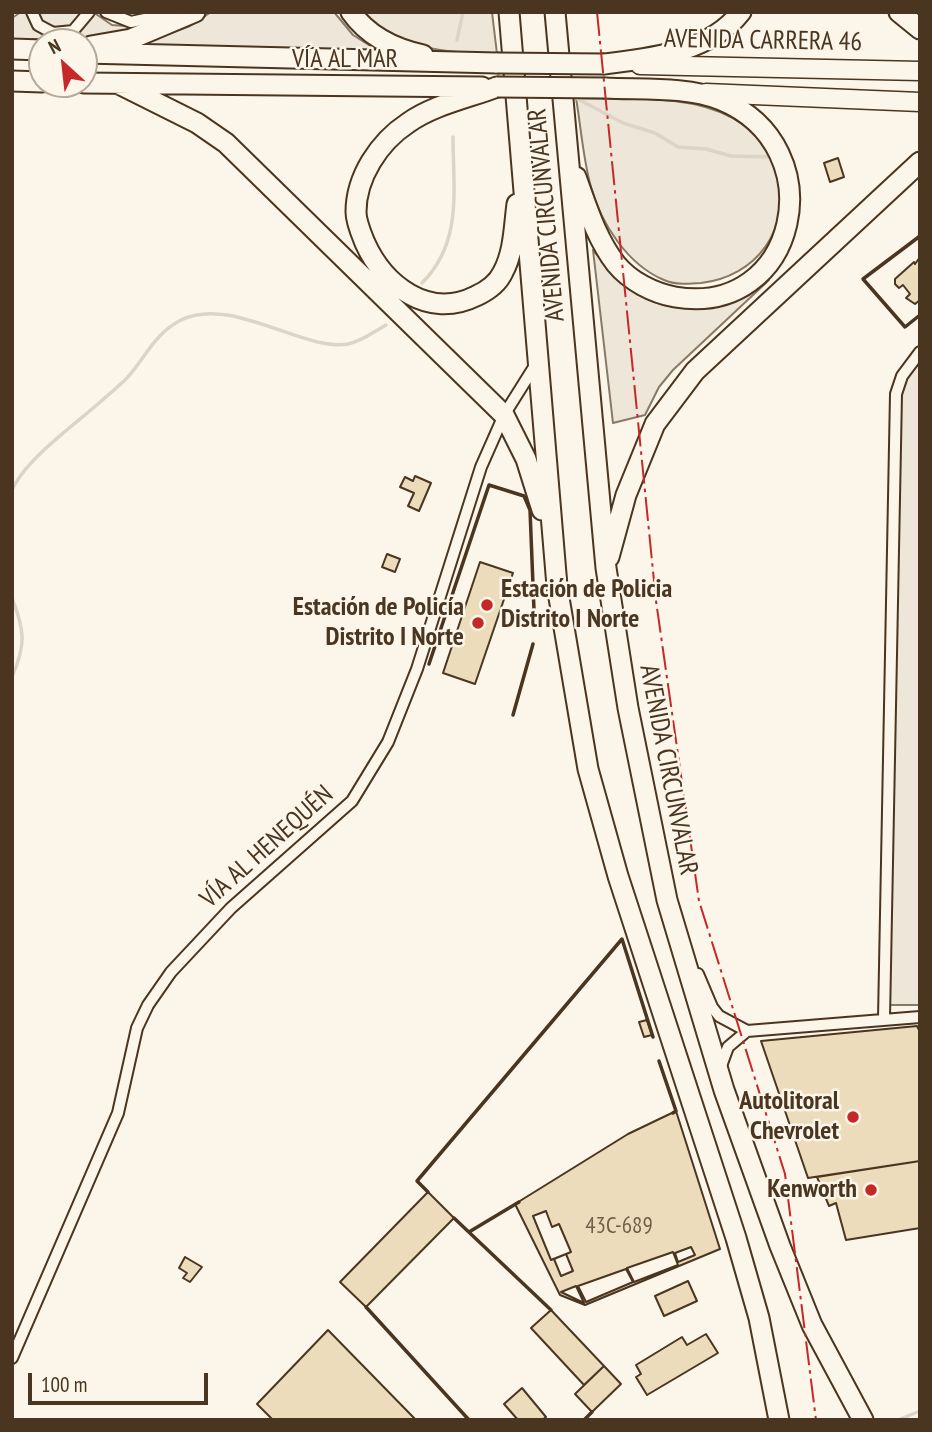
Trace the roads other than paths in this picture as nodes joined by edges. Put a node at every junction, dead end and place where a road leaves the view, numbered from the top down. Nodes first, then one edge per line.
1 (32, 12) edge
2 (89, 12) edge
3 (106, 12) edge
4 (174, 12) edge
5 (195, 12) edge
6 (351, 12) edge
7 (509, 12) edge
8 (555, 12) edge
9 (741, 12) edge
10 (900, 12) edge
11 (920, 29) edge
12 (98, 45) edge
13 (98, 53) edge
14 (497, 63) junction
15 (604, 64) junction
16 (920, 71) edge
17 (98, 83) edge
18 (119, 84) junction
19 (497, 87) junction
20 (605, 88) junction
21 (920, 102) edge
22 (566, 149) junction
23 (522, 161) junction
24 (920, 162) edge
25 (916, 355) edge
26 (538, 361) junction
27 (504, 415) junction
28 (606, 568) junction
29 (557, 586) junction
30 (673, 921) junction
31 (920, 1017) edge
32 (884, 1018) junction
33 (747, 1031) junction
34 (719, 1075) junction
35 (12, 1357) edge
36 (779, 1420) edge
37 (863, 1420) edge

1 - 2 street
3 - 4 street
5 - 12 highway
6 - 14 highway
7 - 23 highway, AVENIDA CIRCUNVALAR
8 - 22 highway, AVENIDA CIRCUNVALAR
9 - 15 highway, VÍA AL MAR
10 - 11 highway
13 - 14 highway, VÍA AL MAR
14 - 15 highway, VÍA AL MAR, bridge
15 - 16 main road, AVENIDA CARRERA 46
17 - 18 highway, VÍA AL MAR
18 - 19 highway, VÍA AL MAR
18 - 27 highway
19 - 20 highway, VÍA AL MAR, bridge
19 - 23 highway
20 - 21 main road, AVENIDA CARRERA 46
20 - 22 highway, VÍA AL MAR
22 - 28 highway, AVENIDA CIRCUNVALAR
23 - 26 highway, AVENIDA CIRCUNVALAR
24 - 28 highway
25 - 32 street
26 - 27 street, VÍA AL HENEQUÉN
26 - 29 highway, AVENIDA CIRCUNVALAR
27 - 29 highway
27 - 35 street, VÍA AL HENEQUÉN
28 - 30 highway, AVENIDA CIRCUNVALAR
29 - 36 highway, AVENIDA CIRCUNVALAR
30 - 33 street
30 - 34 highway, AVENIDA CIRCUNVALAR
31 - 32 street
32 - 33 street
33 - 34 street
34 - 37 highway, AVENIDA CIRCUNVALAR

